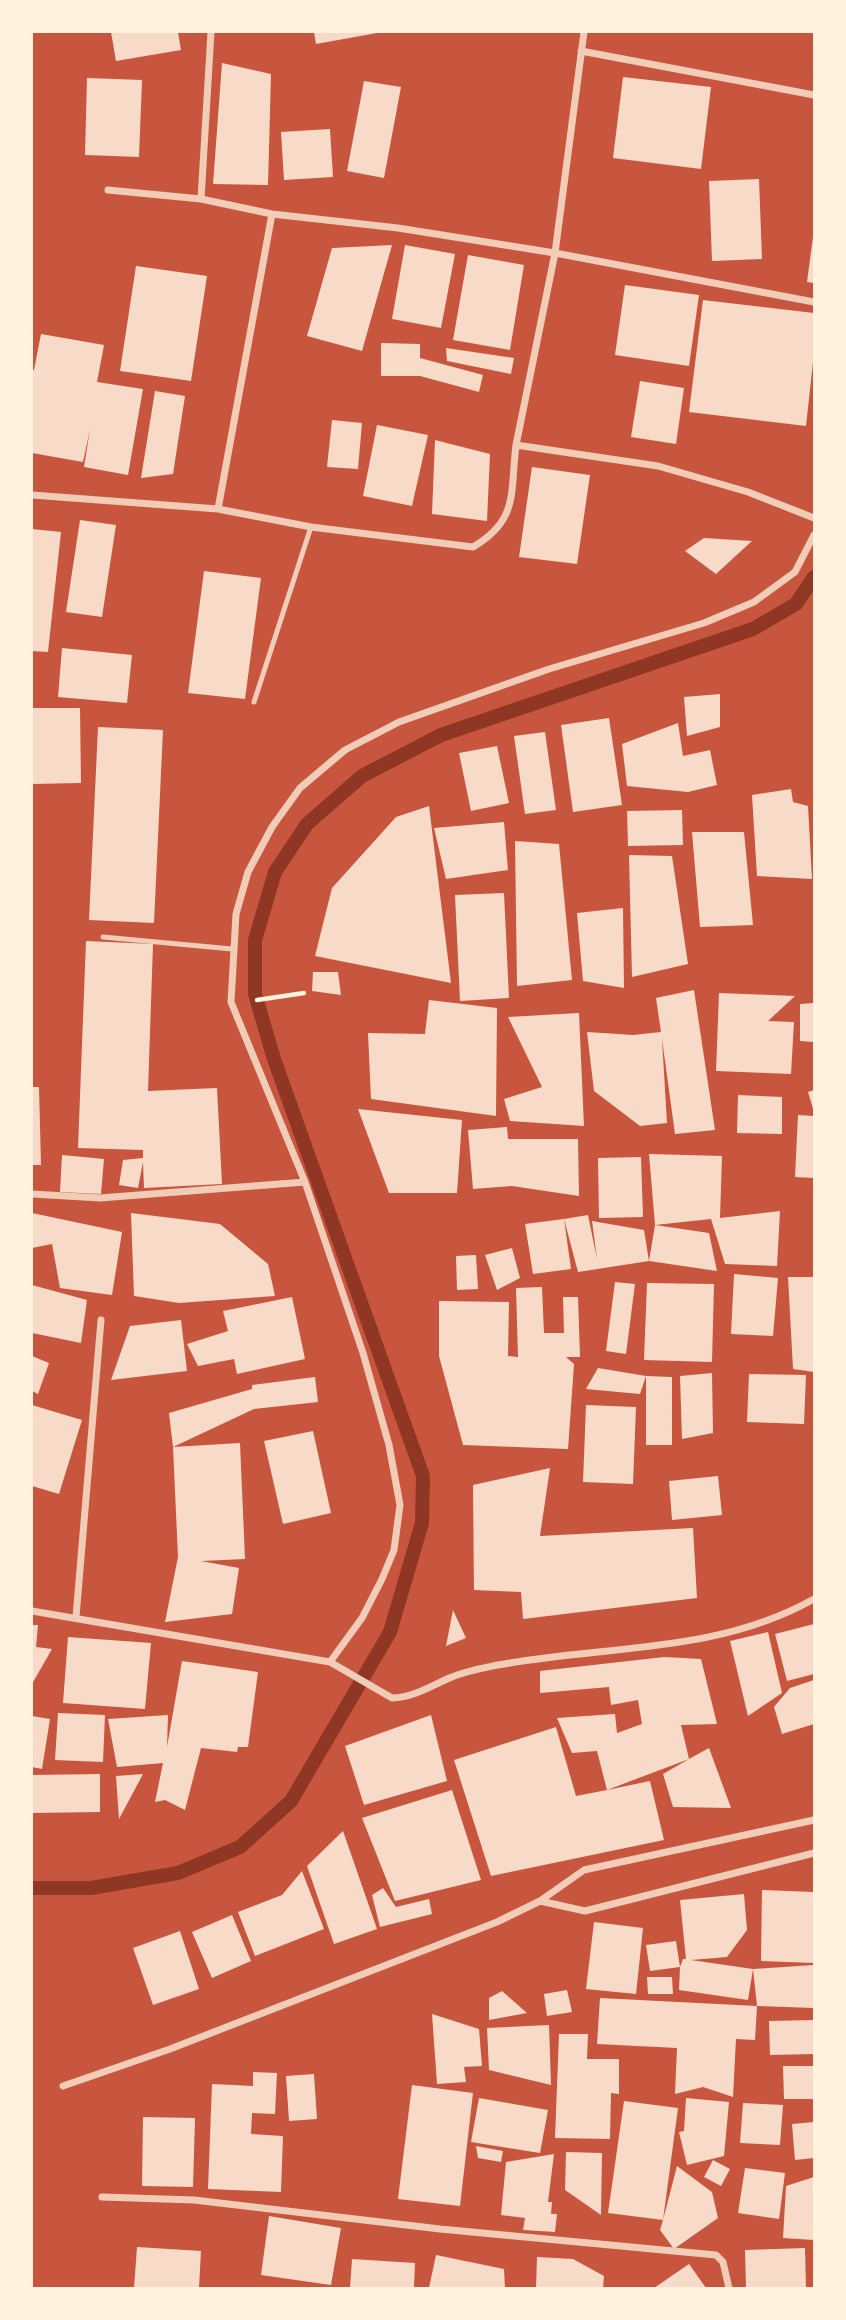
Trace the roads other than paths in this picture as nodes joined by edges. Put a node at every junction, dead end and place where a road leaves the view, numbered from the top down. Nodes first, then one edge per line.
1 (211, 32) edge
2 (584, 32) edge
3 (581, 51) junction
4 (814, 95) edge
5 (108, 190) dead end
6 (201, 199) junction
7 (272, 214) junction
8 (555, 253) junction
9 (814, 302) edge
10 (516, 445) junction
11 (32, 495) edge
12 (218, 509) junction
13 (814, 518) edge
14 (311, 527) junction
15 (814, 535) edge
16 (254, 702) dead end
17 (103, 937) dead end
18 (232, 949) junction
19 (305, 1182) junction
20 (32, 1194) edge
21 (101, 1320) dead end
22 (814, 1599) edge
23 (32, 1611) edge
24 (76, 1617) junction
25 (330, 1661) junction
26 (814, 1820) edge
27 (814, 1853) edge
28 (540, 1901) junction
29 (63, 2086) dead end
30 (103, 2197) dead end
31 (729, 2288) edge

1 - 6 street
2 - 3 street
3 - 4 street
3 - 8 street
5 - 6 street
6 - 7 street
7 - 8 street
7 - 12 street
8 - 9 street
8 - 10 street
10 - 13 street
10 - 14 street
11 - 12 street
12 - 14 street
14 - 16 lane
15 - 18 street
17 - 18 lane
18 - 19 street
19 - 20 street
19 - 25 street
21 - 24 street
22 - 25 street
23 - 24 street
24 - 25 street
26 - 28 street
27 - 28 street
28 - 29 street
30 - 31 street

